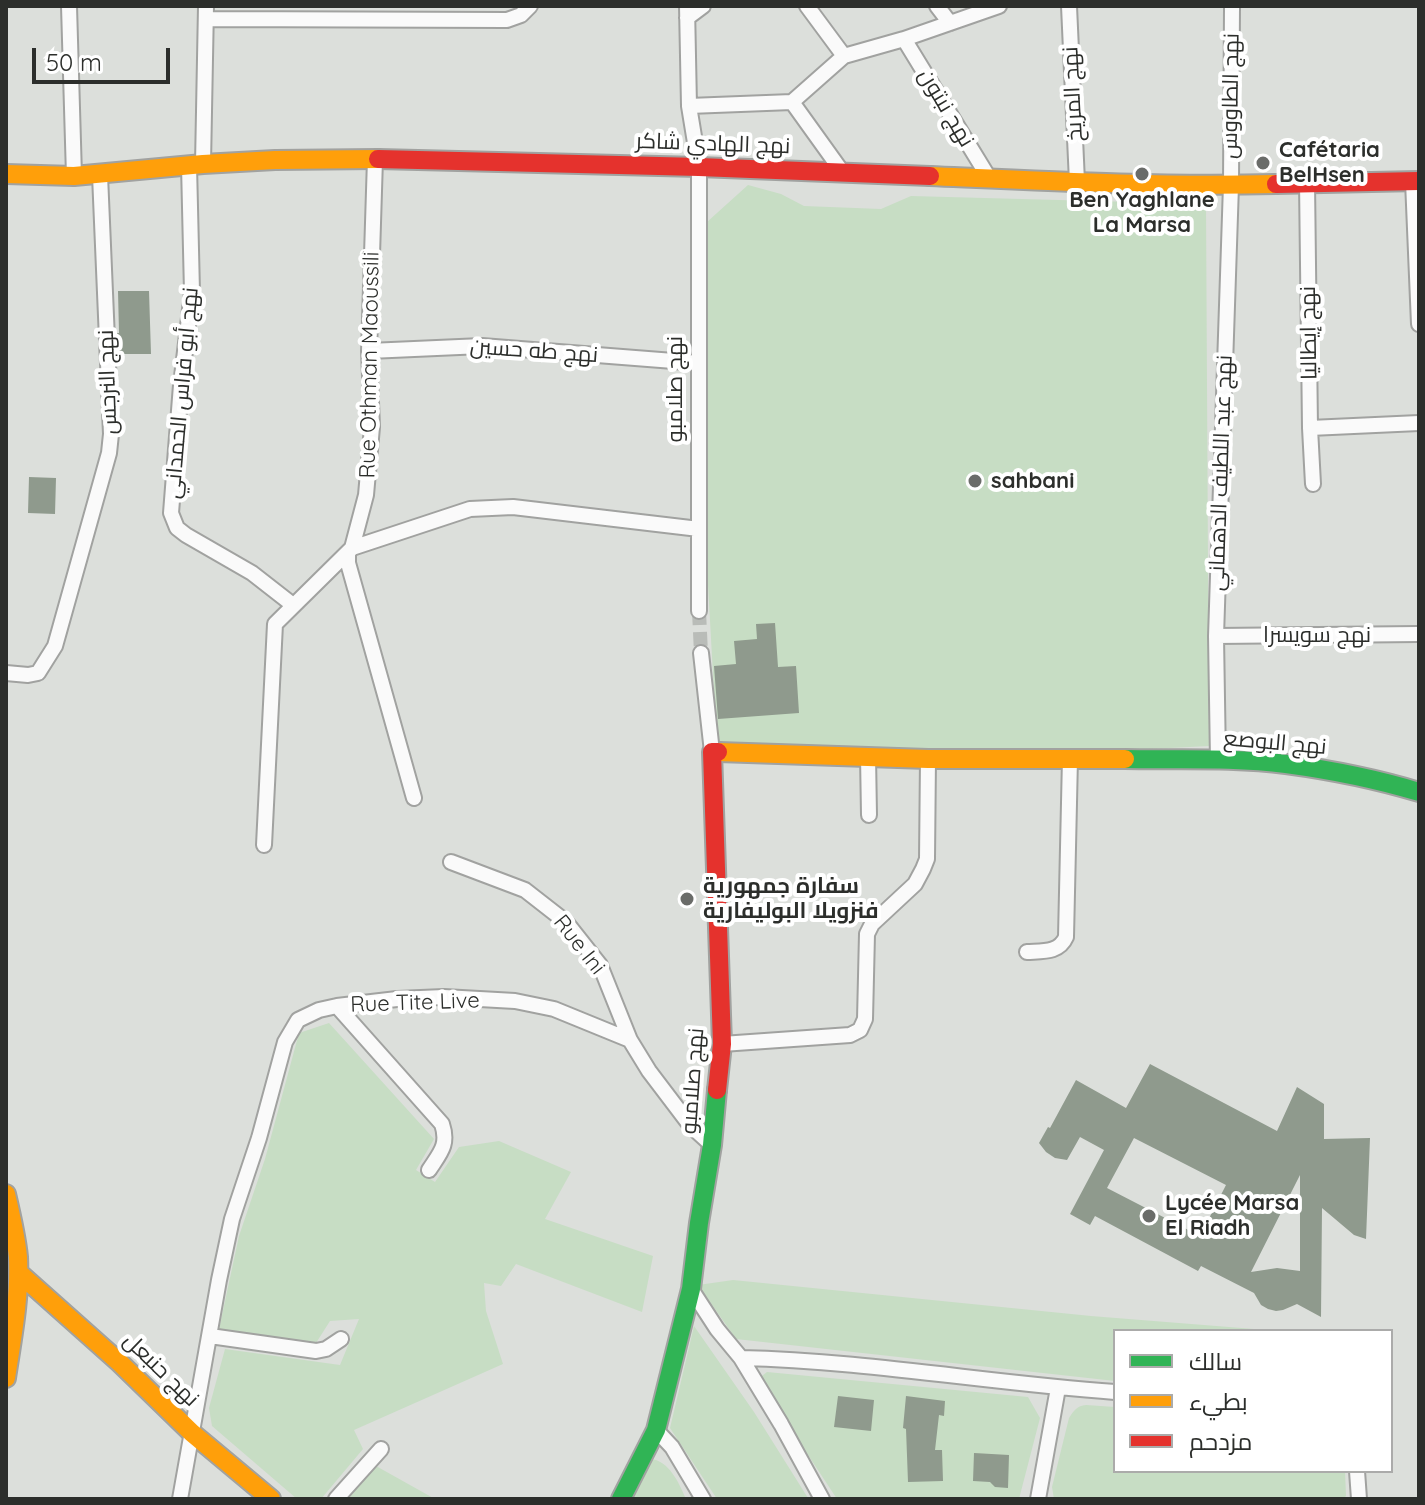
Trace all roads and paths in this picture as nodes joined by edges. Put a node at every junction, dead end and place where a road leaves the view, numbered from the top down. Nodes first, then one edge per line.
1 (69, 6) edge
2 (530, 6) edge
3 (703, 6) edge
4 (807, 6) edge
5 (937, 6) edge
6 (950, 6) edge
7 (999, 6) edge
8 (1069, 6) edge
9 (1232, 6) edge
10 (206, 12) edge
11 (687, 12) edge
12 (950, 23) junction
13 (904, 39) junction
14 (844, 56) junction
15 (792, 102) junction
16 (689, 106) junction
17 (375, 159) junction
18 (196, 165) junction
19 (699, 167) junction
20 (843, 173) junction
21 (6, 174) edge
22 (100, 175) junction
23 (74, 176) junction
24 (989, 178) junction
25 (1416, 181) edge
26 (1077, 182) junction
27 (1307, 182) junction
28 (1231, 185) junction
29 (1419, 324) edge
30 (369, 351) junction
31 (699, 363) junction
32 (1419, 423) edge
33 (1310, 428) junction
34 (1313, 484) dead end
35 (699, 529) junction
36 (352, 548) junction
37 (293, 605) junction
38 (699, 611) tunnel mouth
39 (1419, 634) edge
40 (1216, 636) junction
41 (701, 653) tunnel mouth
42 (6, 673) edge
43 (712, 752) junction
44 (868, 756) junction
45 (1070, 758) junction
46 (928, 759) junction
47 (1218, 761) junction
48 (1419, 792) edge
49 (414, 798) dead end
50 (869, 815) dead end
51 (264, 845) dead end
52 (451, 862) dead end
53 (1027, 952) dead end
54 (337, 1006) junction
55 (630, 1040) junction
56 (722, 1044) junction
57 (712, 1145) junction
58 (429, 1170) dead end
59 (6, 1194) edge
60 (19, 1273) junction
61 (691, 1289) junction
62 (210, 1336) junction
63 (341, 1339) dead end
64 (741, 1358) junction
65 (6, 1378) edge
66 (1058, 1388) junction
67 (1113, 1392) edge
68 (656, 1430) junction
69 (192, 1433) junction
70 (381, 1449) dead end
71 (1357, 1473) edge
72 (180, 1499) edge
73 (271, 1499) edge
74 (336, 1499) edge
75 (621, 1499) edge
76 (703, 1499) edge
77 (822, 1499) edge
78 (1038, 1499) edge
79 (1359, 1499) edge

1 - 23 street
2 - 10 street
3 - 11 street
4 - 14 street
5 - 12 street
6 - 12 street
7 - 12 street
8 - 26 street, نهج المريخ
9 - 28 street, نهج الطاووس
10 - 18 street, نهج أبو فراس الحمداني
11 - 16 street, نهج صلامبو
12 - 13 street
13 - 14 street
13 - 24 street, نهج نبتون
14 - 15 street
15 - 16 street
15 - 20 street
16 - 19 street, نهج صلامبو
17 - 18 street, نهج الهادي شاكر
17 - 19 street, نهج الهادي شاكر
17 - 30 street, Rue Othman Maoussili
18 - 22 street, نهج الهادي شاكر
18 - 37 street, نهج أبو فراس الحمداني
19 - 20 street, نهج الهادي شاكر
19 - 31 street, نهج صلامبو
20 - 24 street, نهج الهادي شاكر
21 - 23 street, نهج الهادي شاكر
22 - 23 street, نهج الهادي شاكر
22 - 42 street, نهج النرجس
24 - 26 street, نهج الهادي شاكر
25 - 27 street, نهج الهادي شاكر
25 - 29 street
26 - 28 street, نهج الهادي شاكر
27 - 28 street, نهج الهادي شاكر
27 - 33 street, نهج إيطاليا
28 - 40 street, نهج عبد اللطيف الدهماني
30 - 31 street, نهج طه حسين
30 - 36 street, Rue Othman Maoussili
31 - 35 street, نهج صلامبو
32 - 33 street
33 - 34 street, نهج إيطاليا
35 - 36 street
35 - 38 street, نهج صلامبو
36 - 37 street
36 - 49 street, Rue Othman Maoussili
37 - 51 street
39 - 40 street, نهج سويسرا
40 - 47 street, نهج عبد اللطيف الدهماني
41 - 43 street, نهج صلامبو
43 - 44 street, نهج البوصع
43 - 56 street, نهج صلامبو
44 - 46 street, نهج البوصع
44 - 50 street
45 - 46 street, نهج البوصع
45 - 47 street, نهج البوصع
45 - 53 street
46 - 56 street
47 - 48 street, نهج البوصع
52 - 55 street, Rue Ini
54 - 55 street, Rue Tite Live
54 - 58 street
54 - 62 street, Rue Tite Live
55 - 57 street
56 - 57 street, نهج صلامبو
57 - 61 street, نهج صلامبو
59 - 60 street
60 - 65 street
60 - 69 street, نهج حنبعل
61 - 64 street
61 - 68 street, نهج صلامبو
62 - 63 street
62 - 69 street, Rue Tite Live
64 - 66 street
64 - 77 street
66 - 67 street
66 - 78 street
68 - 75 street, نهج صلامبو
68 - 76 street
69 - 72 street, Rue Tite Live
69 - 73 street, نهج حنبعل
70 - 74 street
71 - 79 street

